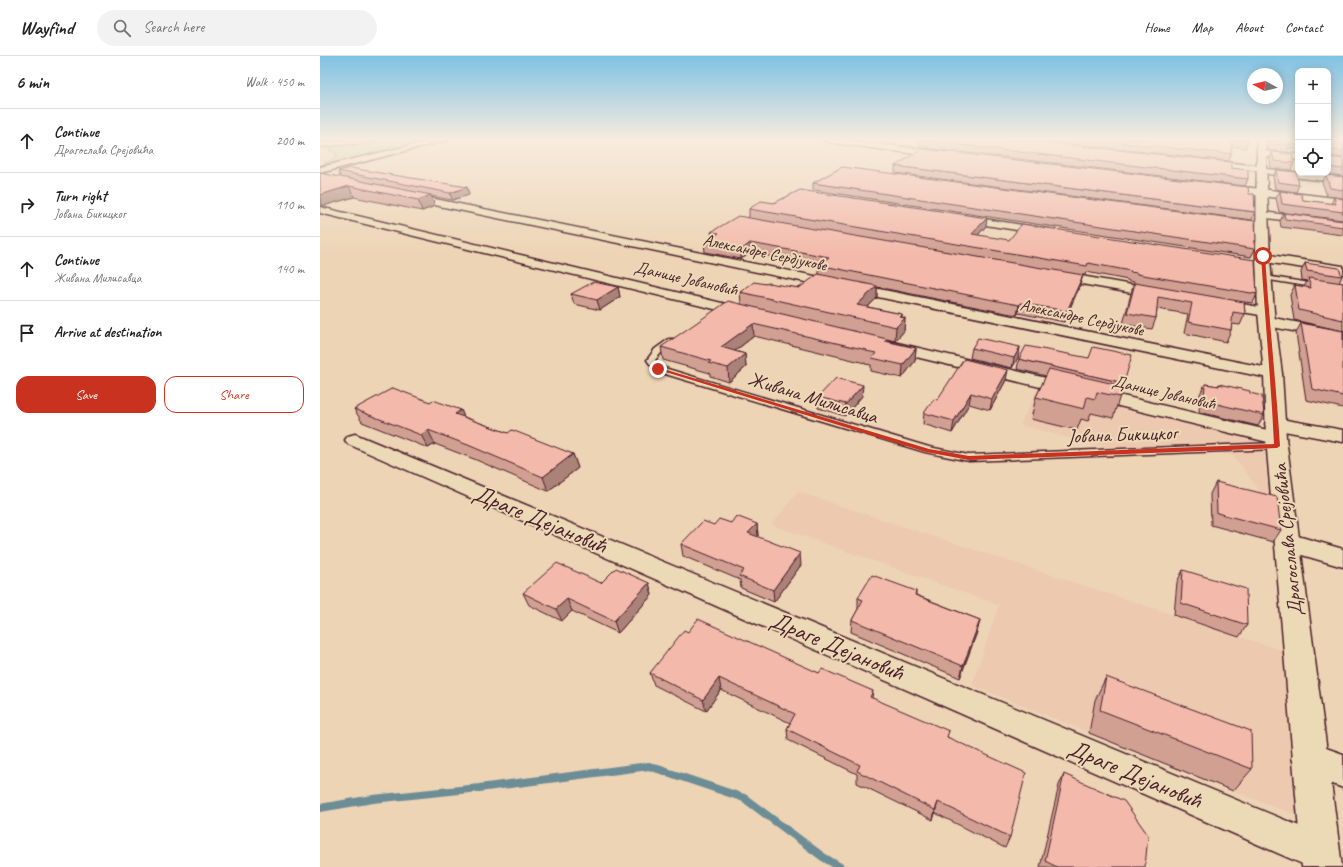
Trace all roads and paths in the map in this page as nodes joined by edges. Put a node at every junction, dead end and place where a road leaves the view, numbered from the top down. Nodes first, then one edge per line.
1 (1260, 179) edge
2 (1343, 180) edge
3 (1213, 186) edge
4 (390, 193) edge
5 (1343, 202) edge
6 (320, 210) edge
7 (950, 216) edge
8 (1343, 225) edge
9 (1060, 234) edge
10 (1260, 266) junction
11 (1343, 270) edge
12 (1044, 273) edge
13 (1343, 290) edge
14 (1176, 296) edge
15 (1208, 302) edge
16 (759, 315) edge
17 (1267, 317) junction
18 (1343, 336) edge
19 (677, 338) edge
20 (873, 342) edge
21 (1273, 374) junction
22 (1276, 436) junction
23 (1343, 436) edge
24 (355, 440) dead end
25 (969, 458) joint
26 (1287, 542) junction
27 (1343, 558) edge
28 (1309, 758) junction
29 (1343, 771) edge
30 (1321, 860) edge

1 - 2 street
1 - 3 street
1 - 5 street
1 - 8 street
1 - 10 street, Драгослава Срејовића
4 - 21 street, Александре Сердјукове
6 - 16 street, Данице Јовановић
7 - 9 street
10 - 11 street
10 - 13 lane
10 - 17 street, Драгослава Срејовића
12 - 14 street
15 - 17 street
17 - 18 street
17 - 21 street, Драгослава Срејовића
19 - 25 lane, Живана Милисавца
20 - 22 street, Данице Јовановић
21 - 22 street, Драгослава Срејовића
22 - 23 street, Данице Јовановић
22 - 25 lane, Јована Бикицког
22 - 26 street, Драгослава Срејовића
24 - 30 street, Драге Дејановић
26 - 27 street
26 - 28 street, Драгослава Срејовића
28 - 29 street
28 - 30 street, Драгослава Срејовића

